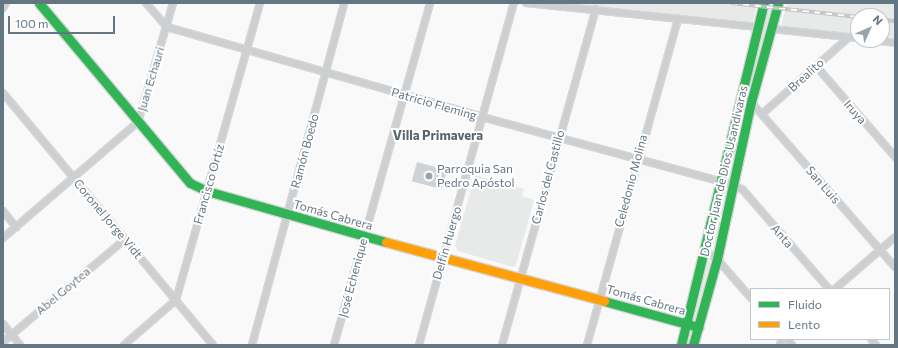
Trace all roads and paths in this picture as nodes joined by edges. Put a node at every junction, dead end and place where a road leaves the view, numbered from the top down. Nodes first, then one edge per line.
1 (6, 3) edge
2 (39, 3) edge
3 (146, 3) edge
4 (173, 3) edge
5 (260, 3) edge
6 (344, 3) edge
7 (430, 3) edge
8 (514, 3) edge
9 (526, 3) edge
10 (764, 3) edge
11 (778, 3) edge
12 (3, 8) edge
13 (596, 9) junction
14 (678, 18) junction
15 (166, 27) junction
16 (758, 27) junction
17 (772, 29) junction
18 (849, 37) joint
19 (246, 51) junction
20 (816, 66) junction
21 (326, 73) junction
22 (3, 93) edge
23 (404, 95) junction
24 (741, 99) junction
25 (752, 102) junction
26 (762, 114) junction
27 (482, 117) junction
28 (138, 122) junction
29 (558, 137) junction
30 (895, 157) edge
31 (637, 158) junction
32 (74, 179) junction
33 (722, 182) junction
34 (734, 185) junction
35 (207, 191) junction
36 (3, 211) edge
37 (288, 214) junction
38 (16, 227) junction
39 (364, 236) junction
40 (895, 237) edge
41 (3, 238) edge
42 (124, 240) junction
43 (880, 250) junction
44 (705, 251) junction
45 (444, 258) junction
46 (717, 259) junction
47 (895, 268) edge
48 (521, 279) junction
49 (828, 288) edge
50 (836, 288) edge
51 (750, 297) edge
52 (176, 300) junction
53 (599, 300) junction
54 (3, 324) edge
55 (687, 324) junction
56 (698, 327) junction
57 (12, 335) junction
58 (3, 342) edge
59 (20, 345) edge
60 (124, 345) edge
61 (213, 345) edge
62 (252, 345) edge
63 (334, 345) edge
64 (419, 345) edge
65 (502, 345) edge
66 (587, 345) edge
67 (681, 345) edge
68 (693, 345) edge

1 - 12 street
2 - 28 street, Tomás Cabrera
3 - 15 street
4 - 15 street, Juan Echauri
5 - 19 street, Francisco Ortíz
6 - 21 street, Ramón Boedo
7 - 23 street, José Echenique
8 - 27 street, Delfín Huergo
9 - 13 street
10 - 16 street, Doctor Juan de Dios Usandivaras
11 - 17 street, Doctor Juan de Dios Usandivaras
13 - 14 street
13 - 29 street, Carlos del Castillo
14 - 16 street
14 - 31 street, Celedonio Molina
15 - 19 street, Patricio Fleming
15 - 28 street, Juan Echauri
16 - 24 street, Doctor Juan de Dios Usandivaras
17 - 18 street
17 - 25 street, Doctor Juan de Dios Usandivaras
18 - 20 street, Brealito
19 - 21 street, Patricio Fleming
19 - 35 street, Francisco Ortíz
20 - 26 street, Brealito
20 - 30 street, Iruya
21 - 23 street, Patricio Fleming
21 - 37 street, Ramón Boedo
22 - 32 street, Coronel Jorge Vidt
23 - 27 street, Patricio Fleming
23 - 39 street, José Echenique
24 - 25 street
24 - 33 street, Doctor Juan de Dios Usandivaras
25 - 26 street, San Luis
25 - 34 street, Doctor Juan de Dios Usandivaras
26 - 43 street, San Luis
27 - 29 street, Patricio Fleming
27 - 45 street, Delfín Huergo
28 - 32 street, Juan Echauri
28 - 35 street, Tomás Cabrera
29 - 31 street, Patricio Fleming
29 - 48 street, Carlos del Castillo
31 - 33 street, Patricio Fleming
31 - 53 street, Celedonio Molina
32 - 38 street, Juan Echauri
32 - 42 street, Coronel Jorge Vidt
33 - 34 street, Patricio Fleming
33 - 44 street, Doctor Juan de Dios Usandivaras
34 - 46 street, Doctor Juan de Dios Usandivaras
34 - 49 street, Anta
35 - 37 street, Tomás Cabrera
35 - 52 street, Francisco Ortíz
36 - 38 street
37 - 39 street, Tomás Cabrera
37 - 62 street, Ramón Boedo
38 - 41 street, Juan Echauri
39 - 45 street, Tomás Cabrera
39 - 63 street, José Echenique
40 - 43 street
42 - 52 street, Coronel Jorge Vidt
42 - 57 street, Abel Goytea
43 - 47 street, San Luis
43 - 50 street
44 - 46 street
44 - 55 street, Doctor Juan de Dios Usandivaras
45 - 48 street, Tomás Cabrera
45 - 64 street, Delfín Huergo
46 - 51 street
46 - 56 street, Doctor Juan de Dios Usandivaras
48 - 53 street, Tomás Cabrera
48 - 65 street, Carlos del Castillo
52 - 60 street
52 - 61 street, Coronel Jorge Vidt
53 - 55 street, Tomás Cabrera
53 - 66 street, Celedonio Molina
54 - 57 street
55 - 56 street, Tomás Cabrera
55 - 67 street, Doctor Juan de Dios Usandivaras
56 - 68 street, Doctor Juan de Dios Usandivaras
57 - 58 street, Abel Goytea
57 - 59 street

